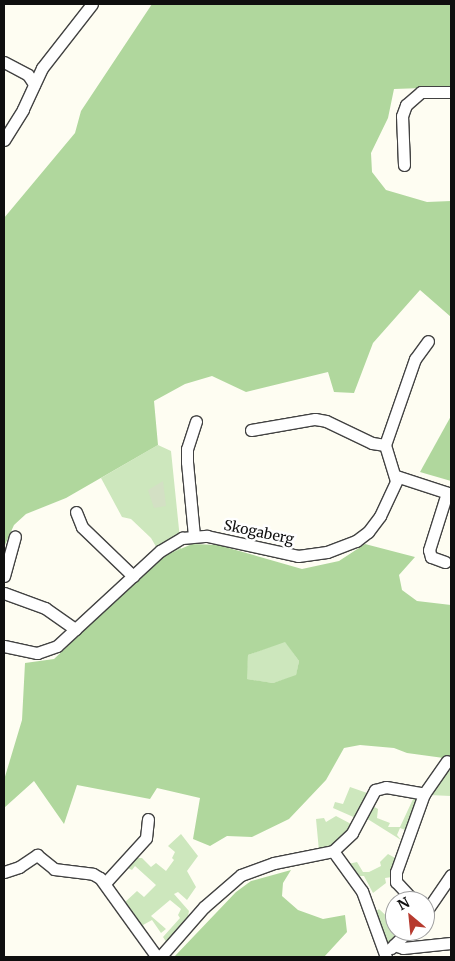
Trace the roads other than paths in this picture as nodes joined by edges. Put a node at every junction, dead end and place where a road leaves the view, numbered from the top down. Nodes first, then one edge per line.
1 (92, 4) edge
2 (4, 62) edge
3 (34, 77) junction
4 (451, 92) edge
5 (4, 140) edge
6 (404, 165) dead end
7 (428, 341) dead end
8 (196, 421) dead end
9 (251, 430) dead end
10 (385, 445) junction
11 (396, 476) junction
12 (449, 493) edge
13 (76, 512) dead end
14 (15, 536) dead end
15 (194, 536) junction
16 (445, 562) dead end
17 (4, 576) edge
18 (133, 576) junction
19 (4, 593) edge
20 (76, 629) junction
21 (4, 646) edge
22 (447, 761) dead end
23 (424, 794) junction
24 (148, 819) dead end
25 (333, 851) junction
26 (4, 872) edge
27 (451, 875) edge
28 (106, 882) junction
29 (403, 891) edge
30 (435, 898) edge
31 (398, 941) edge
32 (451, 943) edge
33 (387, 953) edge
34 (159, 957) edge

1 - 3 street
2 - 3 street
3 - 5 street
4 - 6 street
7 - 10 street
8 - 15 street
9 - 10 street
10 - 11 street
11 - 12 street
11 - 15 street, Skogaberg
12 - 16 street
13 - 18 street
14 - 17 street
15 - 18 street, Skogaberg
18 - 20 street, Skogaberg
19 - 20 street
20 - 21 street, Skogaberg
22 - 23 street
23 - 25 street
23 - 29 street
24 - 28 street
25 - 33 street
25 - 34 street
26 - 28 street
27 - 30 street
28 - 34 street
31 - 33 street
32 - 33 street

